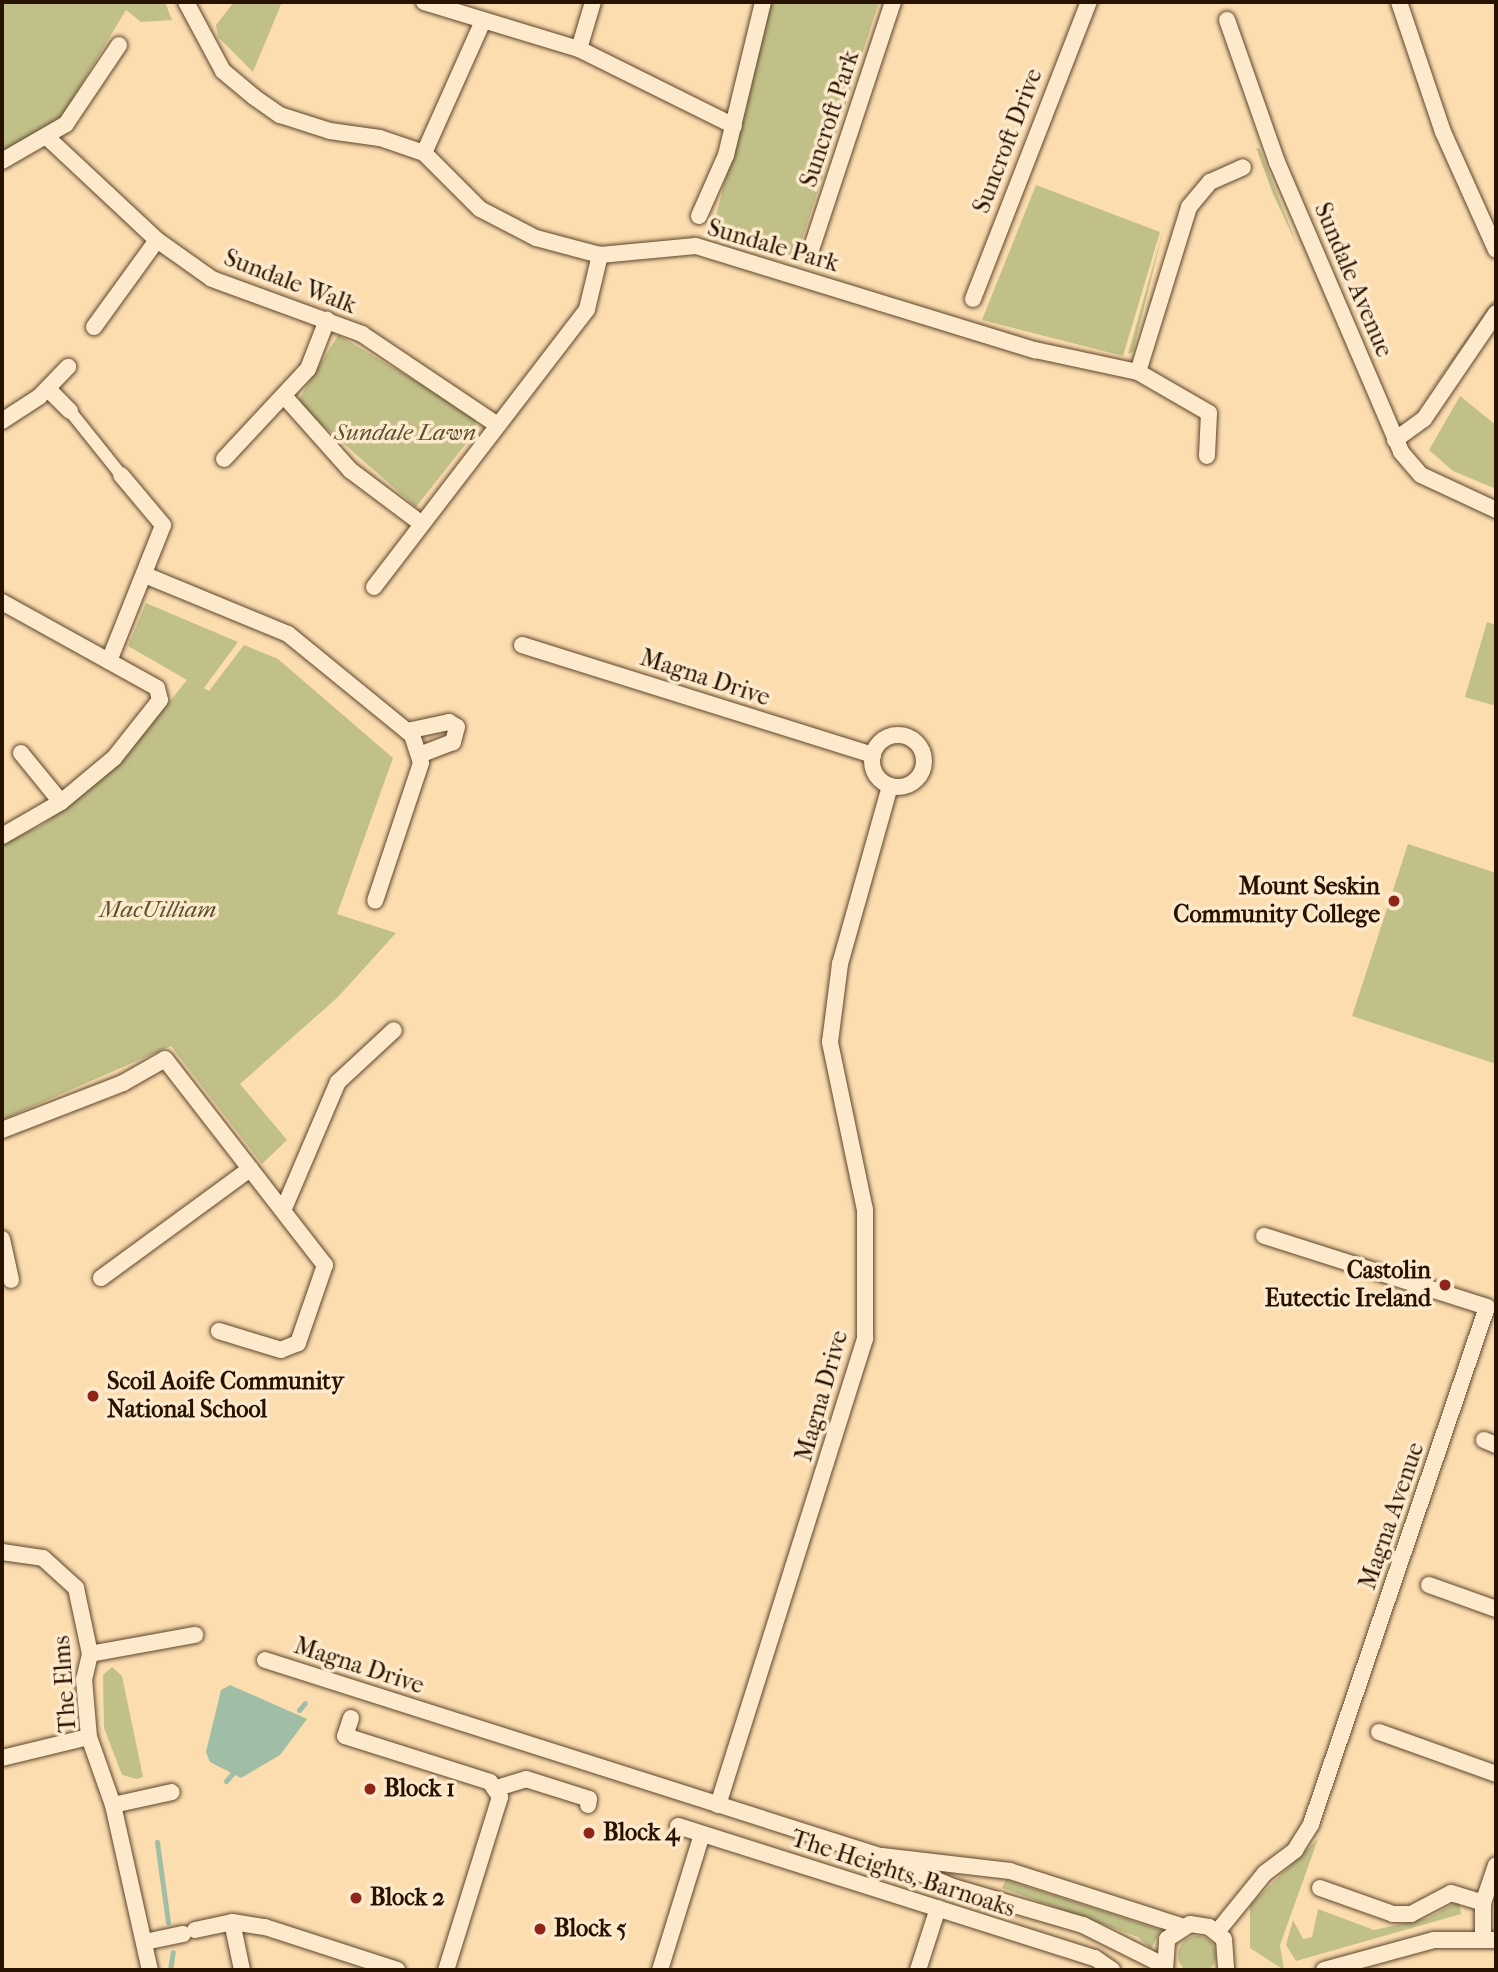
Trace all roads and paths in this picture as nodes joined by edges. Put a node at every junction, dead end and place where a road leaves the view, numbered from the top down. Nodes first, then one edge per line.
1 (186, 2) edge
2 (424, 2) edge
3 (593, 2) edge
4 (763, 2) edge
5 (893, 2) edge
6 (1089, 2) edge
7 (1399, 2) edge
8 (1227, 20) dead end
9 (483, 21) junction
10 (119, 45) dead end
11 (579, 49) junction
12 (734, 126) junction
13 (49, 139) junction
14 (424, 153) junction
15 (2, 161) edge
16 (1243, 167) dead end
17 (699, 216) dead end
18 (157, 240) junction
19 (811, 250) dead end
20 (1496, 250) edge
21 (600, 256) junction
22 (973, 299) dead end
23 (1496, 313) edge
24 (327, 320) junction
25 (94, 327) dead end
26 (68, 366) dead end
27 (1138, 372) junction
28 (48, 389) junction
29 (285, 397) junction
30 (70, 411) joint
31 (2, 421) edge
32 (496, 424) junction
33 (1395, 440) junction
34 (1208, 457) dead end
35 (224, 459) dead end
36 (121, 475) joint
37 (1496, 510) edge
38 (422, 524) junction
39 (145, 575) junction
40 (374, 587) dead end
41 (2, 602) edge
42 (522, 645) dead end
43 (109, 662) junction
44 (407, 731) junction
45 (21, 752) dead end
46 (421, 754) junction
47 (873, 755) junction
48 (890, 786) junction
49 (61, 802) junction
50 (2, 836) edge
51 (375, 901) dead end
52 (394, 1030) dead end
53 (2, 1130) edge
54 (250, 1169) junction
55 (285, 1206) junction
56 (1264, 1236) dead end
57 (2, 1240) edge
58 (101, 1278) dead end
59 (11, 1280) dead end
60 (219, 1331) dead end
61 (2, 1552) edge
62 (1429, 1586) dead end
63 (1496, 1609) edge
64 (195, 1635) dead end
65 (90, 1654) junction
66 (265, 1660) dead end
67 (351, 1718) dead end
68 (1379, 1732) dead end
69 (89, 1737) junction
70 (2, 1758) edge
71 (1496, 1774) edge
72 (497, 1788) junction
73 (172, 1792) dead end
74 (113, 1805) junction
75 (588, 1805) dead end
76 (718, 1805) junction
77 (678, 1826) dead end
78 (702, 1834) junction
79 (880, 1856) junction
80 (1496, 1865) edge
81 (1320, 1888) dead end
82 (1483, 1903) junction
83 (937, 1908) junction
84 (232, 1922) junction
85 (1181, 1927) junction
86 (1217, 1932) junction
87 (1489, 1939) edge
88 (145, 1942) junction
89 (1164, 1968) edge
90 (150, 1970) edge
91 (242, 1970) edge
92 (397, 1970) edge
93 (446, 1970) edge
94 (660, 1970) edge
95 (918, 1970) edge
96 (1112, 1970) edge
97 (1229, 1970) edge
98 (1324, 1970) edge

1 - 14 street
2 - 9 street
3 - 11 street
4 - 12 street
5 - 19 street, Suncroft Park
6 - 22 street, Suncroft Drive
7 - 20 street
8 - 33 street, Sundale Avenue
9 - 11 street
9 - 14 street
10 - 13 street
11 - 12 street
12 - 17 street
13 - 15 street
13 - 18 street, Sundale Walk
14 - 21 street, Sundale Park
16 - 27 street
18 - 24 street, Sundale Walk
18 - 25 street
21 - 27 street, Sundale Park
21 - 32 street
23 - 33 street
24 - 29 street
24 - 32 street, Sundale Walk
26 - 28 street
27 - 34 street, Sundale Park
28 - 30 street
28 - 31 street
29 - 35 street
29 - 38 street
30 - 36 street
32 - 38 street
33 - 37 street, Sundale Avenue
36 - 39 street
38 - 40 street
39 - 43 street
39 - 44 street
41 - 43 street
42 - 47 street, Magna Drive
43 - 49 street
44 - 46 street
44 - 46 street
45 - 49 street
46 - 51 street
47 - 48 street
47 - 48 street
48 - 76 street, Magna Drive
49 - 50 street
52 - 55 street
53 - 54 street
54 - 55 street
54 - 58 street
55 - 60 street
56 - 86 street, Magna Avenue
57 - 59 street
61 - 65 street, The Elms
62 - 63 street
64 - 65 street
65 - 69 street, The Elms
66 - 76 street, Magna Drive
67 - 72 street
68 - 71 street
69 - 70 street
69 - 74 street, The Elms
72 - 75 street
72 - 93 street
73 - 74 street
74 - 88 street, The Elms
76 - 79 street, Magna Drive
77 - 78 street, The Heights, Barnoaks
78 - 83 street, The Heights, Barnoaks
78 - 94 street
79 - 85 street, Magna Drive
79 - 89 street, Magna Drive
80 - 82 street
81 - 82 street
82 - 87 street
83 - 95 street
83 - 96 street, The Heights, Barnoaks
84 - 88 street
84 - 91 street
84 - 92 street
85 - 86 street, Magna Drive
85 - 89 street
86 - 97 street
87 - 98 street
88 - 90 street, The Elms

